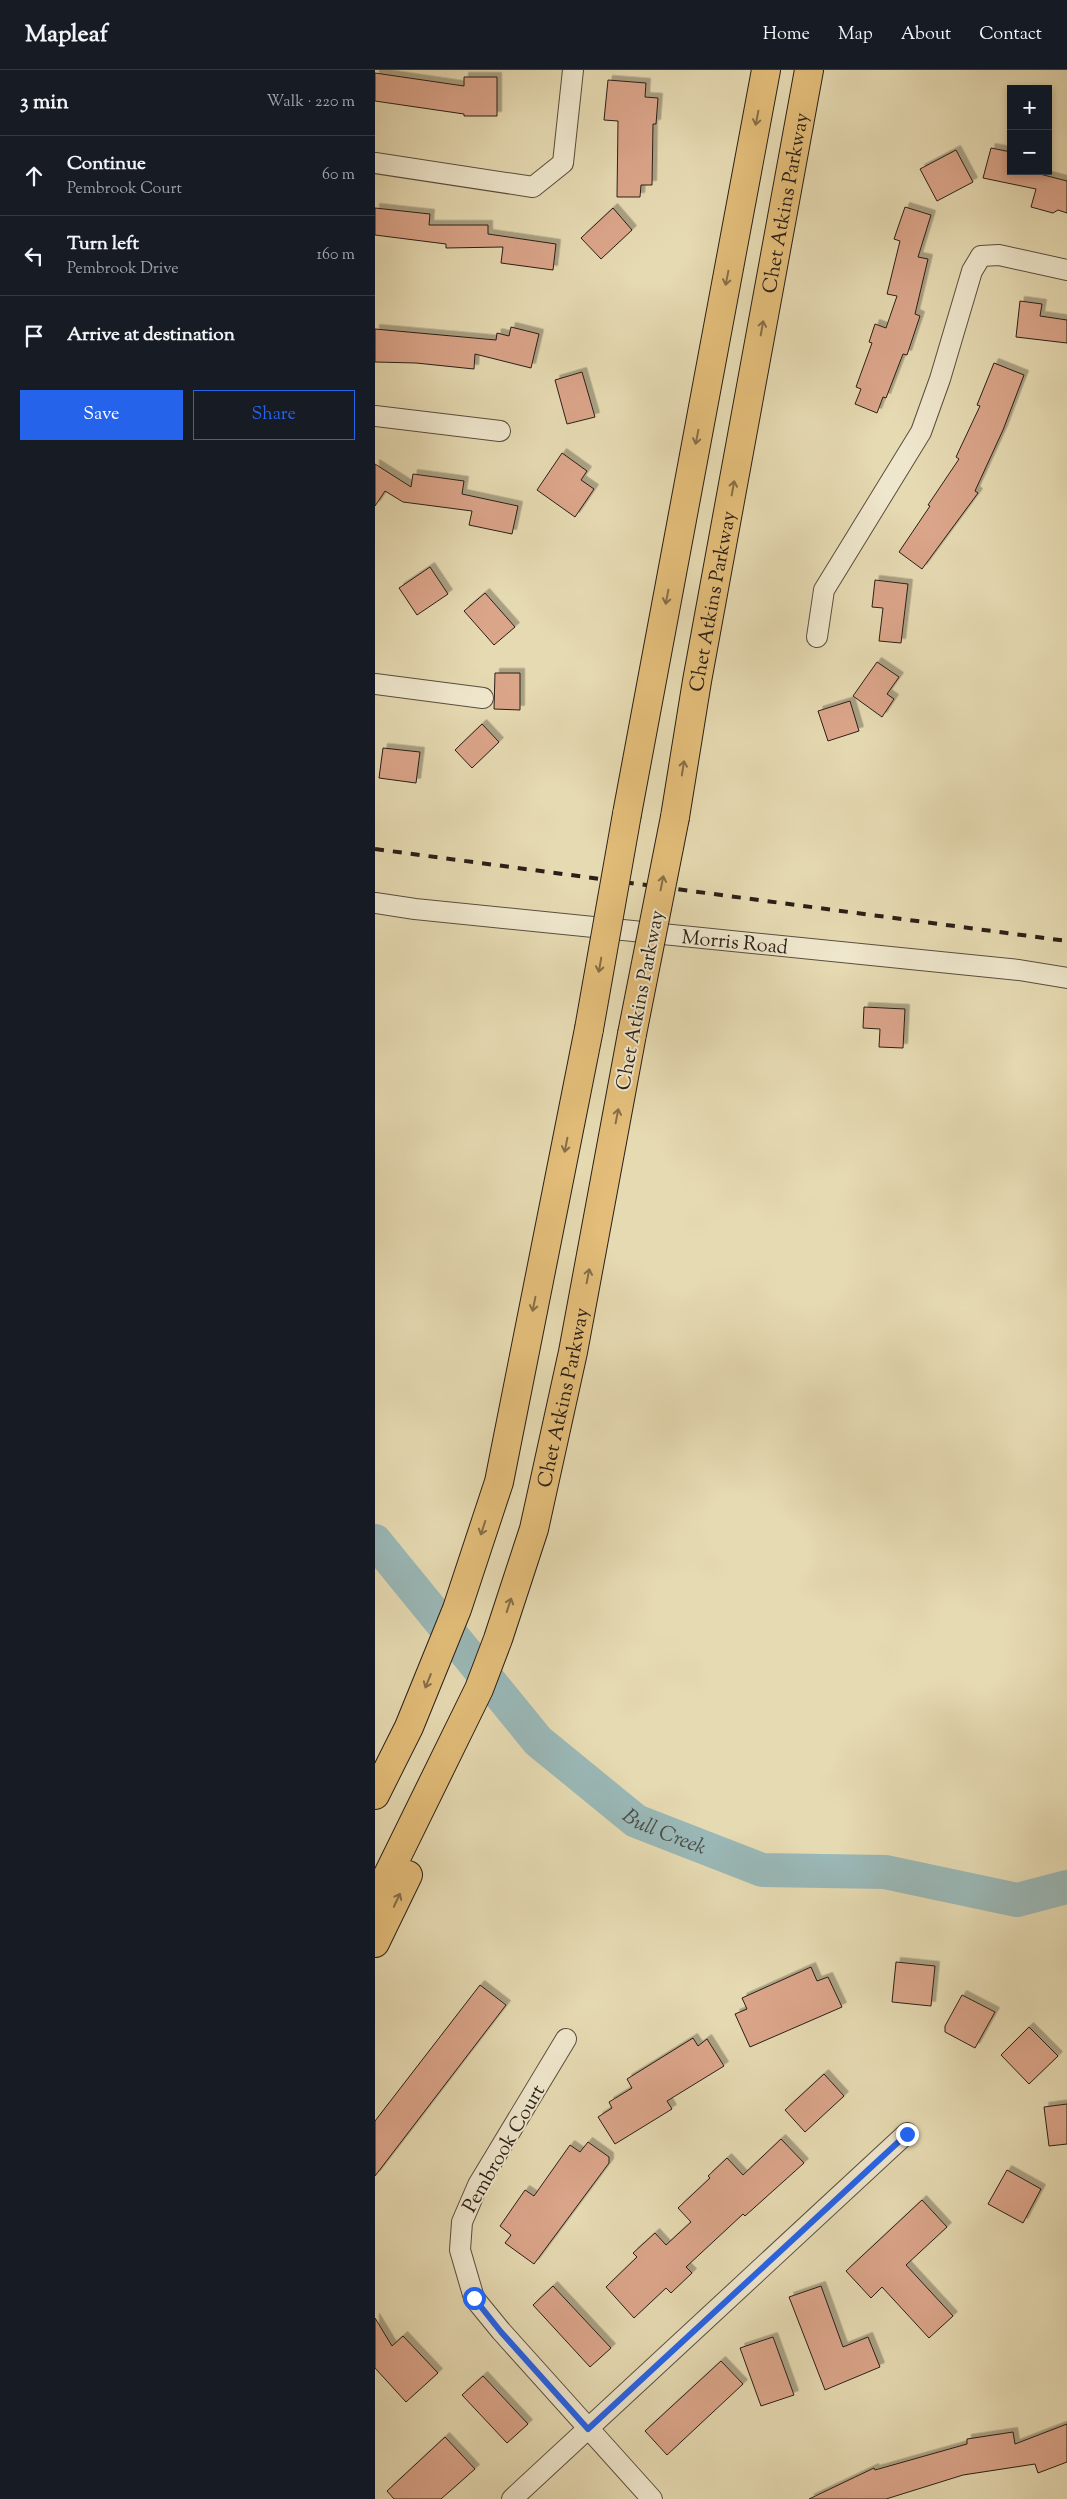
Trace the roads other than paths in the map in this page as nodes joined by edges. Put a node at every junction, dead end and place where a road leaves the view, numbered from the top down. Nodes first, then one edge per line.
1 (573, 70) edge
2 (766, 70) edge
3 (809, 70) edge
4 (375, 164) edge
5 (1067, 270) edge
6 (375, 416) edge
7 (500, 431) dead end
8 (817, 637) dead end
9 (375, 684) edge
10 (483, 698) dead end
11 (375, 903) edge
12 (1067, 978) edge
13 (375, 1795) edge
14 (433, 1804) junction
15 (375, 1901) edge
16 (375, 1943) edge
17 (566, 2040) dead end
18 (907, 2134) dead end
19 (588, 2429) junction
20 (512, 2499) edge
21 (652, 2499) edge

1 - 4 street
2 -> 13 highway, bridge
14 -> 3 highway, Chet Atkins Parkway, bridge
5 - 8 street
6 - 7 street
9 - 10 street
11 - 12 street, Morris Road
14 - 15 highway
16 -> 14 highway
17 - 19 street, Pembrook Court
18 - 19 street
19 - 20 street
19 - 21 street, Pembrook Court

